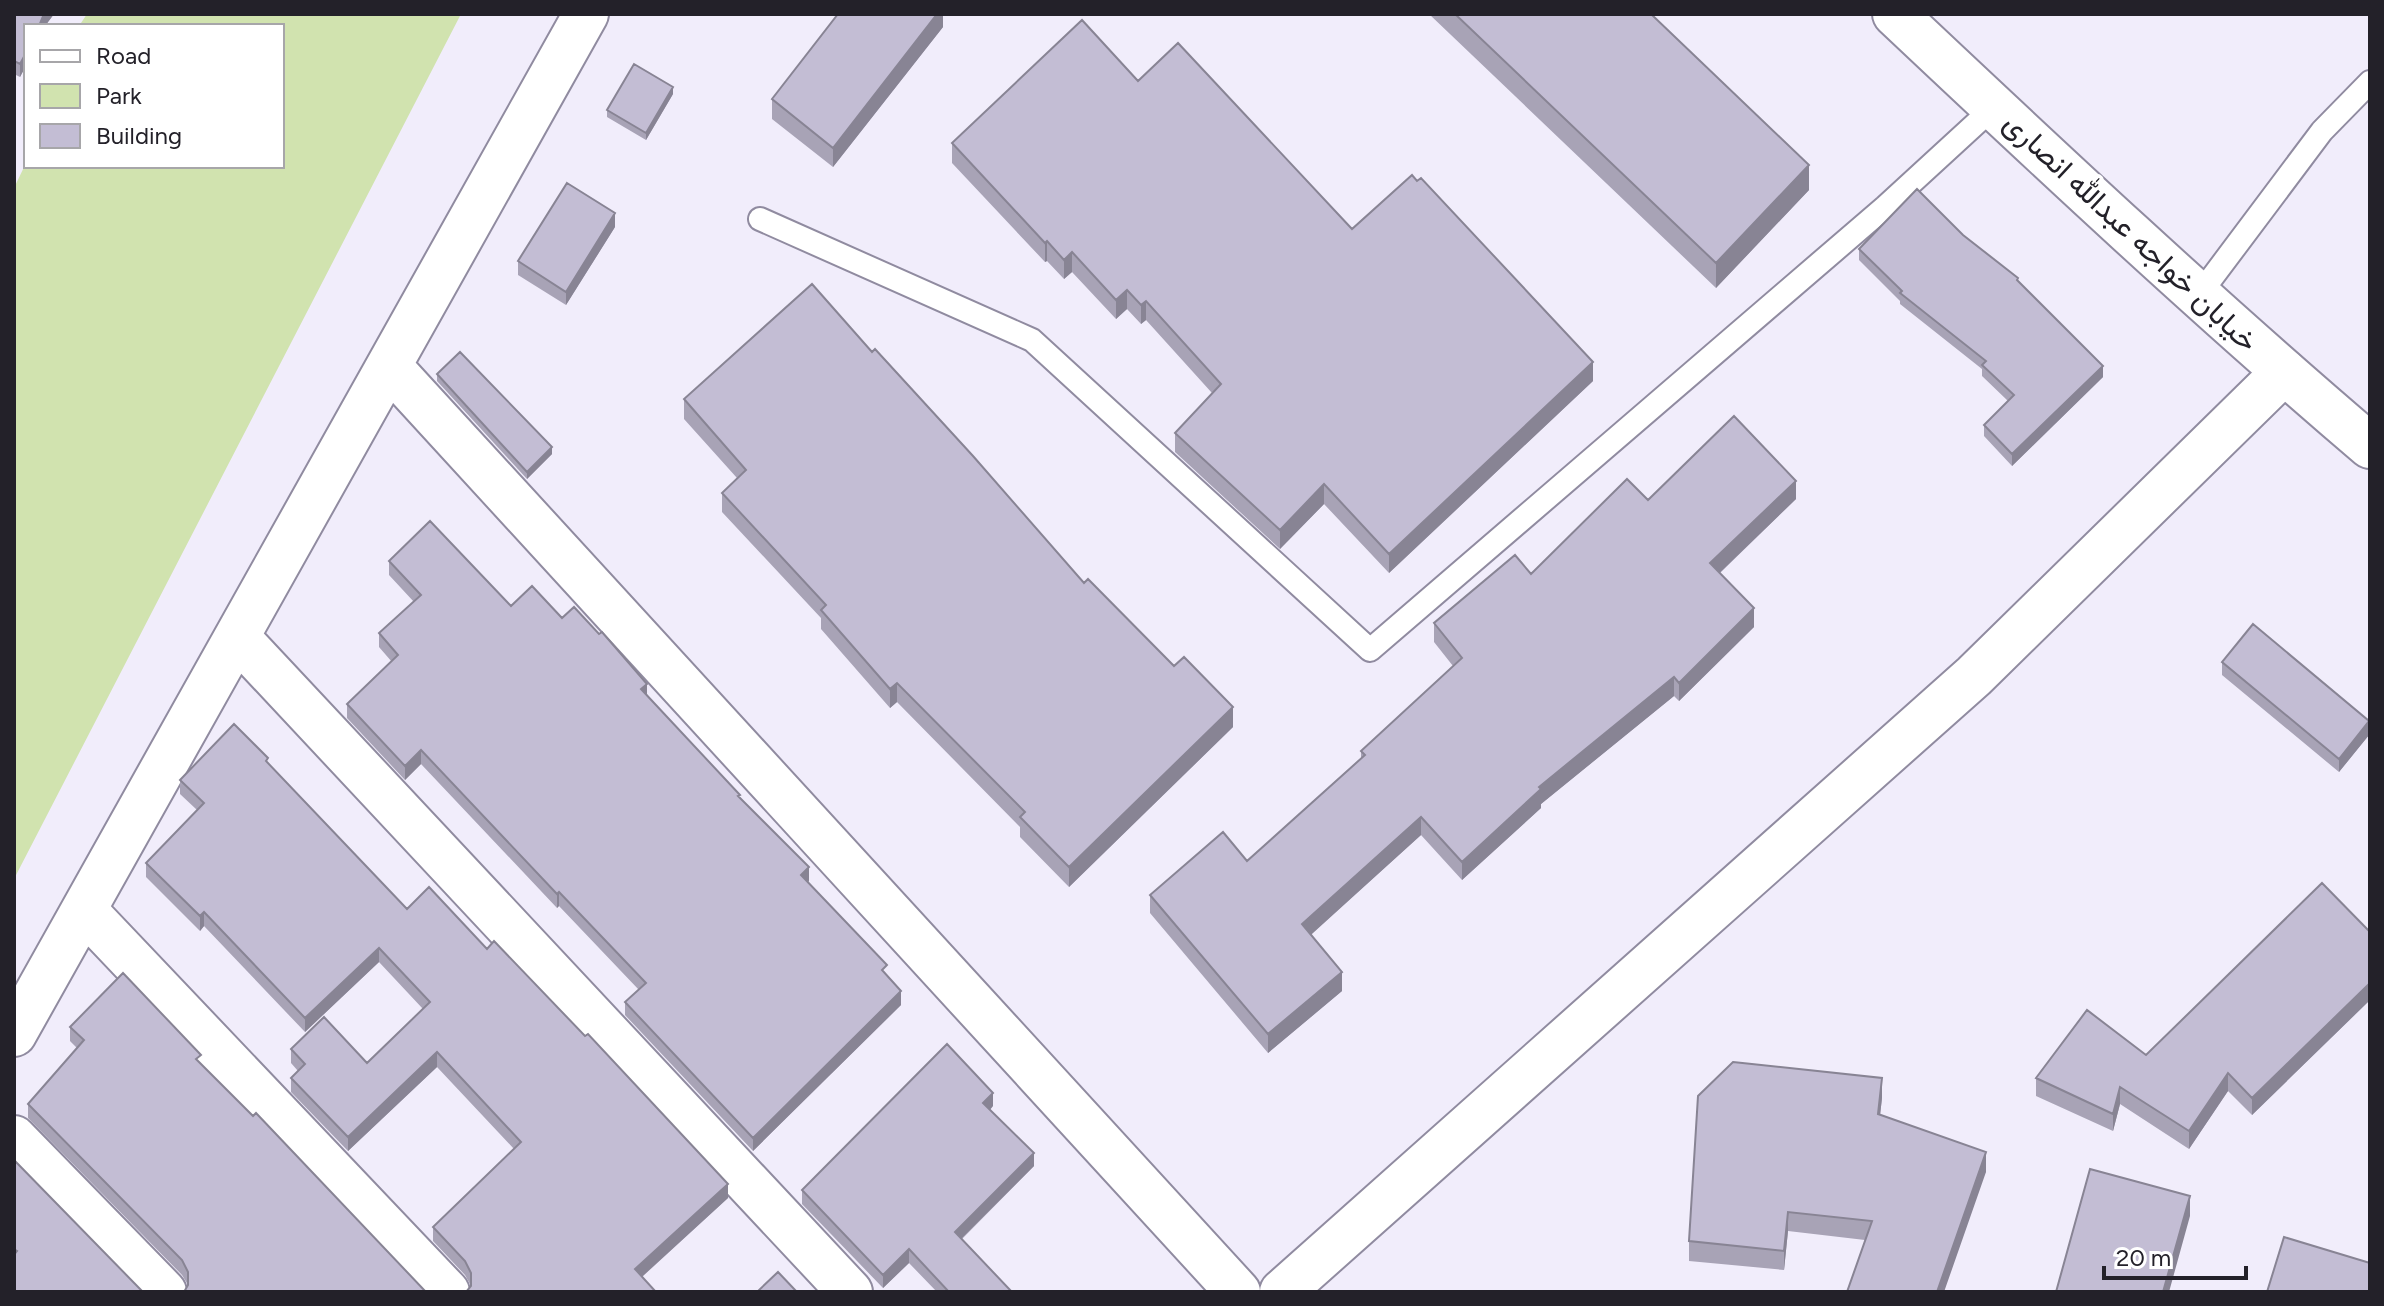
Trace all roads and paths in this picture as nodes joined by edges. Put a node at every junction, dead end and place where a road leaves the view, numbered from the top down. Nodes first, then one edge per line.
1 (586, 14) edge
2 (1895, 14) edge
3 (2370, 82) edge
4 (1994, 107) junction
5 (760, 219) dead end
6 (2199, 295) junction
7 (389, 366) junction
8 (2284, 372) junction
9 (2370, 446) edge
10 (237, 637) junction
11 (84, 910) junction
12 (14, 1034) edge
13 (14, 1138) edge
14 (164, 1292) edge
15 (447, 1292) edge
16 (850, 1292) edge
17 (1238, 1292) edge
18 (1282, 1292) edge

1 - 7 street
2 - 4 street, خیابان خواجه عبدالله انصاری
3 - 6 lane
4 - 5 lane
4 - 6 street, خیابان خواجه عبدالله انصاری
6 - 8 street, خیابان خواجه عبدالله انصاری
7 - 10 street
7 - 17 street
8 - 9 street, خیابان خواجه عبدالله انصاری
8 - 18 street
10 - 11 street
10 - 16 street
11 - 12 street
11 - 15 street
13 - 14 street

